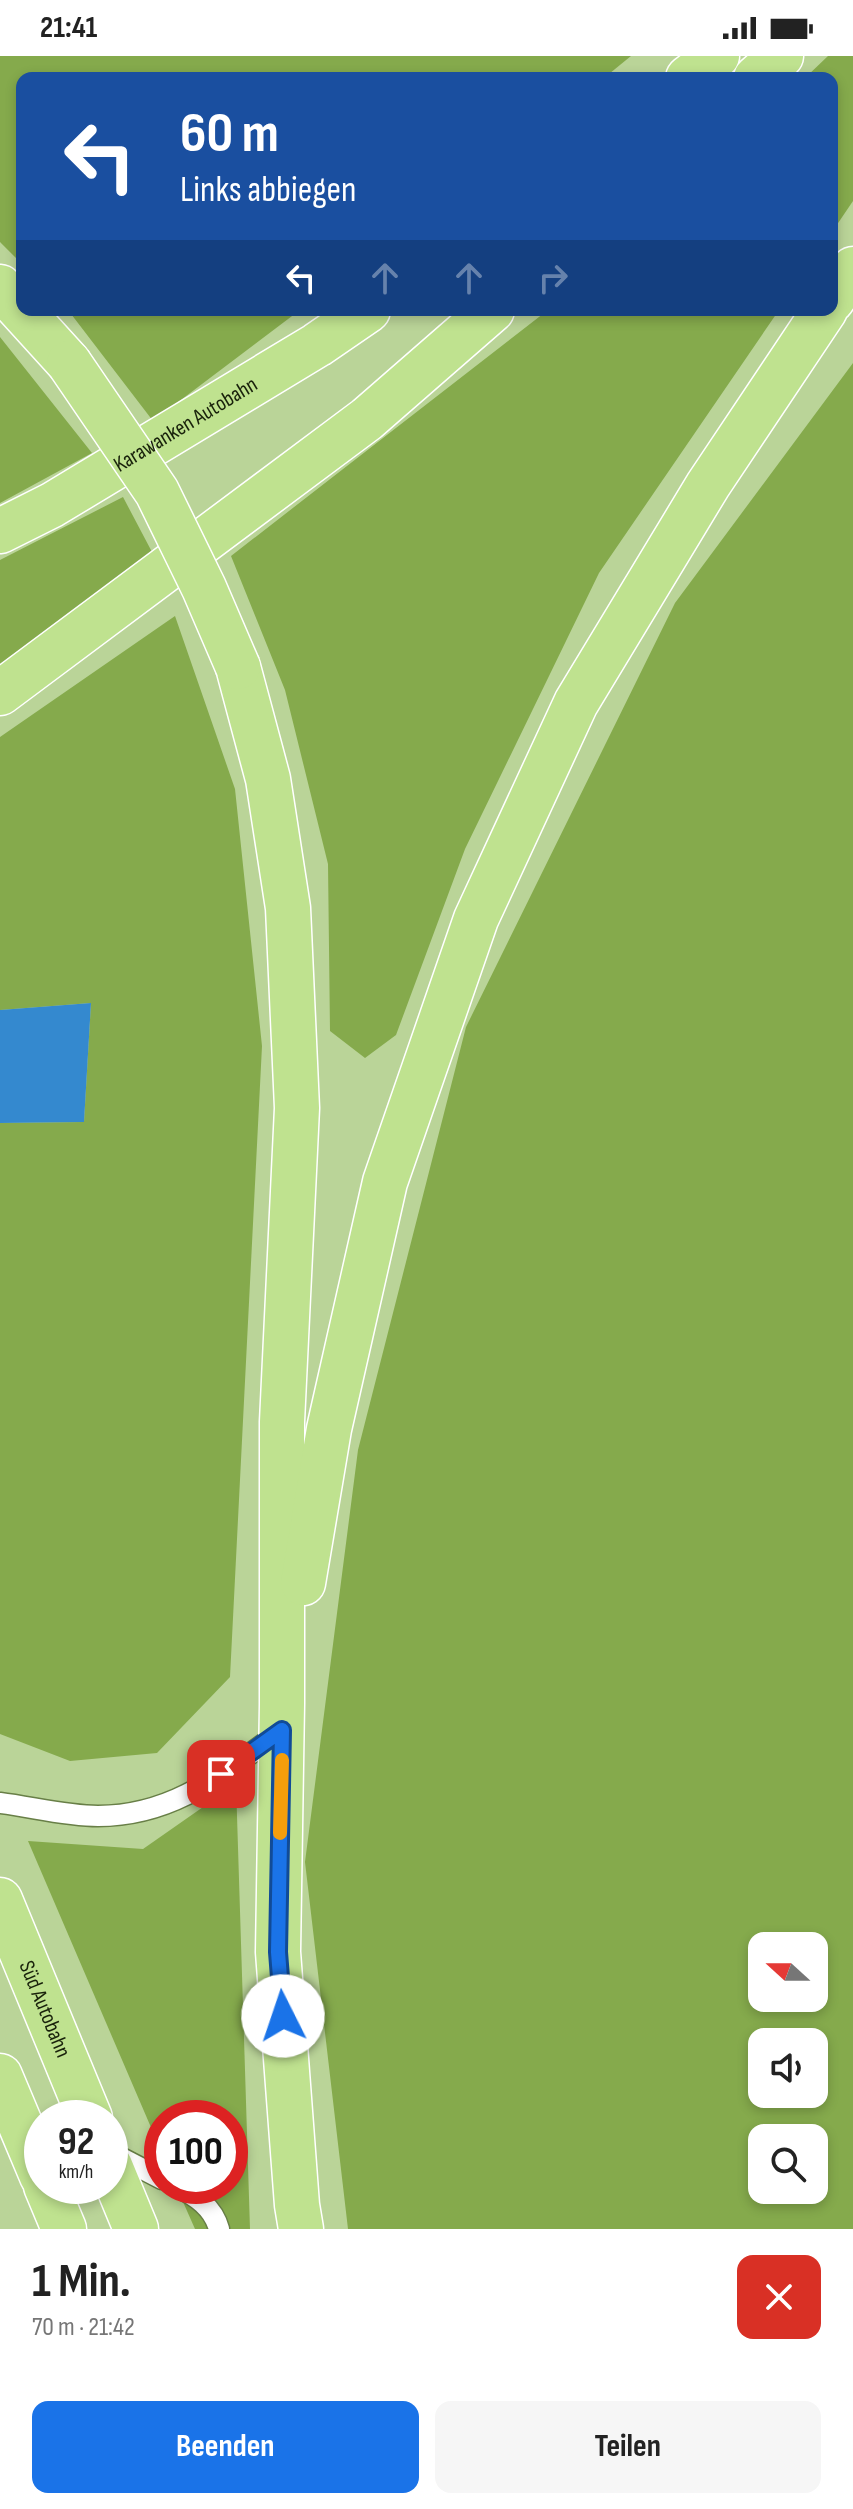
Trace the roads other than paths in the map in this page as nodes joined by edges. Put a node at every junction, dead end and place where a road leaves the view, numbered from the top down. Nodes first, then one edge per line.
1 (717, 56) edge
2 (781, 56) edge
3 (696, 72) edge
4 (763, 72) edge
5 (853, 269) edge
6 (0, 287) edge
7 (838, 291) edge
8 (16, 305) edge
9 (26, 316) edge
10 (359, 316) edge
11 (485, 316) edge
12 (821, 316) edge
13 (0, 531) edge
14 (0, 693) edge
15 (282, 1717) junction
16 (0, 1803) edge
17 (0, 1900) edge
18 (0, 2076) edge
19 (83, 2100) edge
20 (24, 2133) edge
21 (54, 2204) edge
22 (126, 2204) edge
23 (204, 2204) edge
24 (64, 2229) edge
25 (136, 2229) edge
26 (219, 2229) edge
27 (301, 2229) edge

1 - 3 highway
2 - 4 highway
5 - 7 highway
6 - 8 highway, bridge
9 - 15 highway, bridge
10 - 13 highway, Karawanken Autobahn
11 - 14 highway
12 - 15 highway
15 - 16 lane
15 - 27 highway
17 - 19 highway, Süd Autobahn
18 - 20 highway
21 - 24 highway
22 - 25 highway
23 - 26 lane

